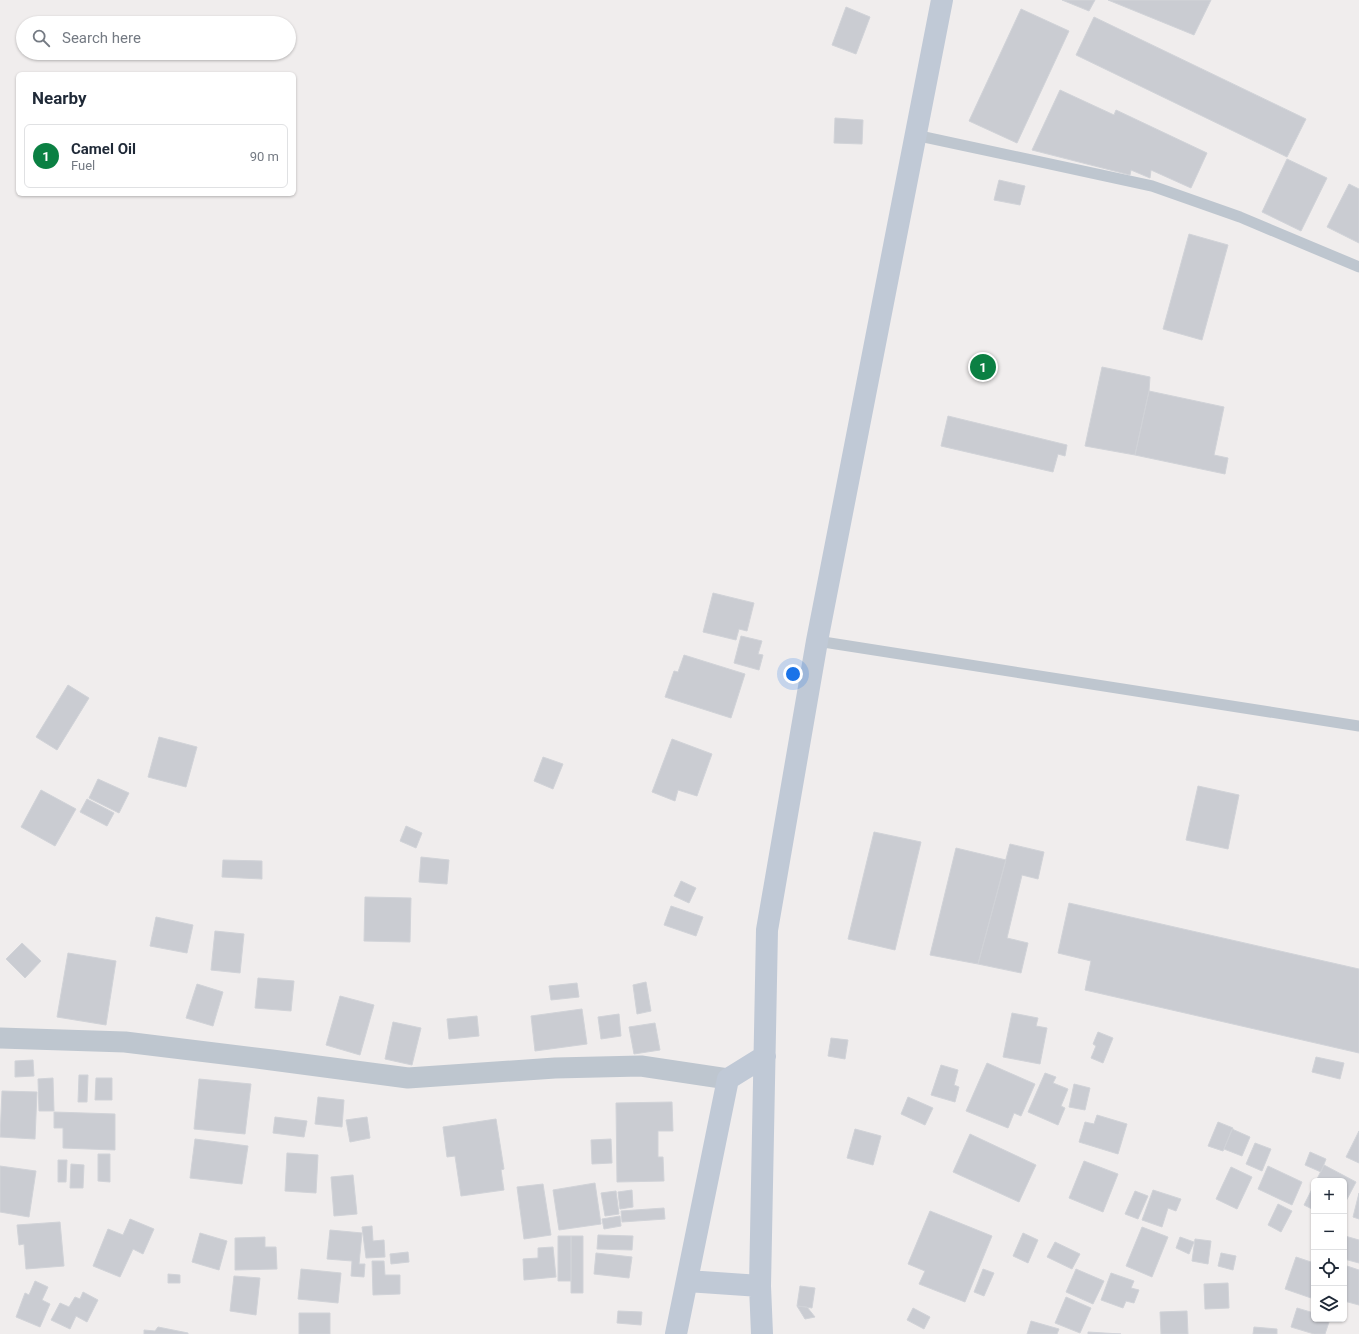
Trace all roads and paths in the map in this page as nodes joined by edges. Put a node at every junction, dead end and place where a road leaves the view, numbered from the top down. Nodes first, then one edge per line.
1 (942, 0) edge
2 (915, 135) junction
3 (1359, 267) edge
4 (817, 641) junction
5 (1359, 726) edge
6 (0, 1038) edge
7 (765, 1056) junction
8 (728, 1079) junction
9 (687, 1281) junction
10 (760, 1286) junction
11 (676, 1334) edge
12 (762, 1334) edge

1 - 2 main road
2 - 3 lane
2 - 4 main road
4 - 5 lane
4 - 7 main road
6 - 8 street
7 - 8 main road
7 - 10 main road
8 - 9 main road
9 - 10 main road
9 - 11 main road
10 - 12 main road

